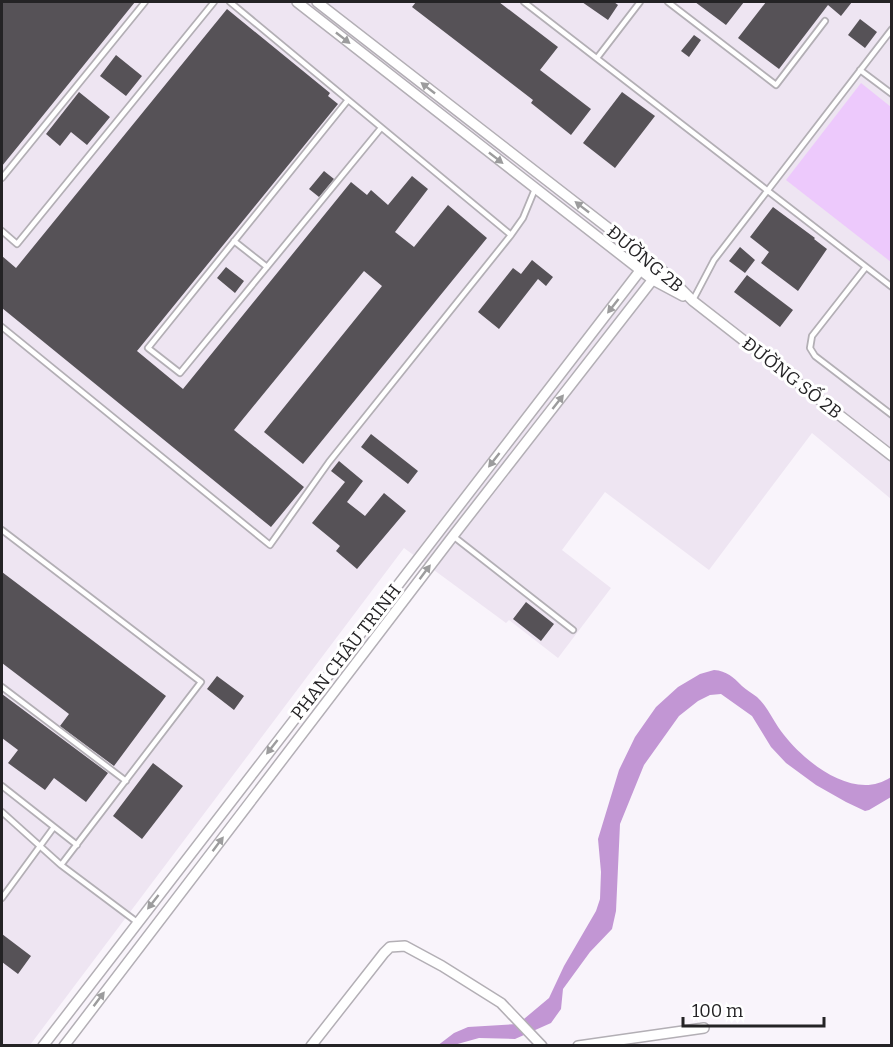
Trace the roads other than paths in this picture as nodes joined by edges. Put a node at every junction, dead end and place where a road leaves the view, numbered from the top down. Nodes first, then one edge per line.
1 (145, 2) edge
2 (214, 2) edge
3 (230, 2) edge
4 (297, 2) edge
5 (317, 2) edge
6 (524, 2) edge
7 (640, 2) edge
8 (668, 2) edge
9 (825, 21) dead end
10 (891, 29) edge
11 (597, 58) junction
12 (860, 70) junction
13 (891, 94) edge
14 (348, 100) junction
15 (381, 128) junction
16 (2, 178) edge
17 (535, 189) junction
18 (767, 190) junction
19 (2, 231) edge
20 (511, 235) junction
21 (234, 241) junction
22 (649, 259) junction
23 (267, 267) junction
24 (866, 267) junction
25 (661, 269) junction
26 (640, 270) junction
27 (653, 280) junction
28 (891, 287) edge
29 (693, 301) junction
30 (2, 327) edge
31 (891, 416) edge
32 (891, 456) edge
33 (2, 530) edge
34 (453, 536) junction
35 (573, 630) dead end
36 (2, 687) edge
37 (126, 781) junction
38 (2, 786) edge
39 (2, 812) edge
40 (54, 827) junction
41 (77, 845) junction
42 (39, 846) junction
43 (61, 866) junction
44 (2, 898) edge
45 (137, 922) junction
46 (704, 1028) dead end
47 (43, 1046) edge
48 (64, 1046) edge
49 (311, 1046) edge
50 (542, 1046) edge
51 (578, 1046) edge

1 - 16 lane
2 - 19 lane
3 - 14 lane
4 -> 17 street, ĐƯỜNG 2B
22 -> 5 street, ĐƯỜNG 2B
6 - 11 lane
7 - 11 lane
8 - 9 lane
10 - 12 lane
11 - 18 lane
12 - 13 lane
12 - 18 lane
14 - 15 lane
14 - 21 lane
15 - 20 lane
15 - 23 lane
17 - 20 lane
17 - 26 street, ĐƯỜNG 2B
18 - 24 lane
18 - 29 lane
20 - 30 lane
21 - 23 lane
21 - 23 lane
22 - 25 street, ĐƯỜNG 2B
22 - 26 street, PHAN CHÂU TRINH
24 - 28 lane
24 - 31 lane
25 - 27 street, PHAN CHÂU TRINH
25 - 29 street, ĐƯỜNG 2B
26 - 27 street, ĐƯỜNG 2B
26 -> 45 street, PHAN CHÂU TRINH
27 - 29 street, ĐƯỜNG 2B
34 -> 27 street, PHAN CHÂU TRINH
29 - 32 street, ĐƯỜNG SỐ 2B
33 - 37 lane
34 - 35 lane
48 -> 34 street, PHAN CHÂU TRINH
36 - 37 lane
37 - 41 lane
38 - 40 lane
39 - 42 lane
40 - 41 lane
40 - 42 lane
41 - 43 lane
42 - 43 lane
42 - 44 lane
43 - 45 lane
45 - 47 street, PHAN CHÂU TRINH
46 - 51 street
49 - 50 street

